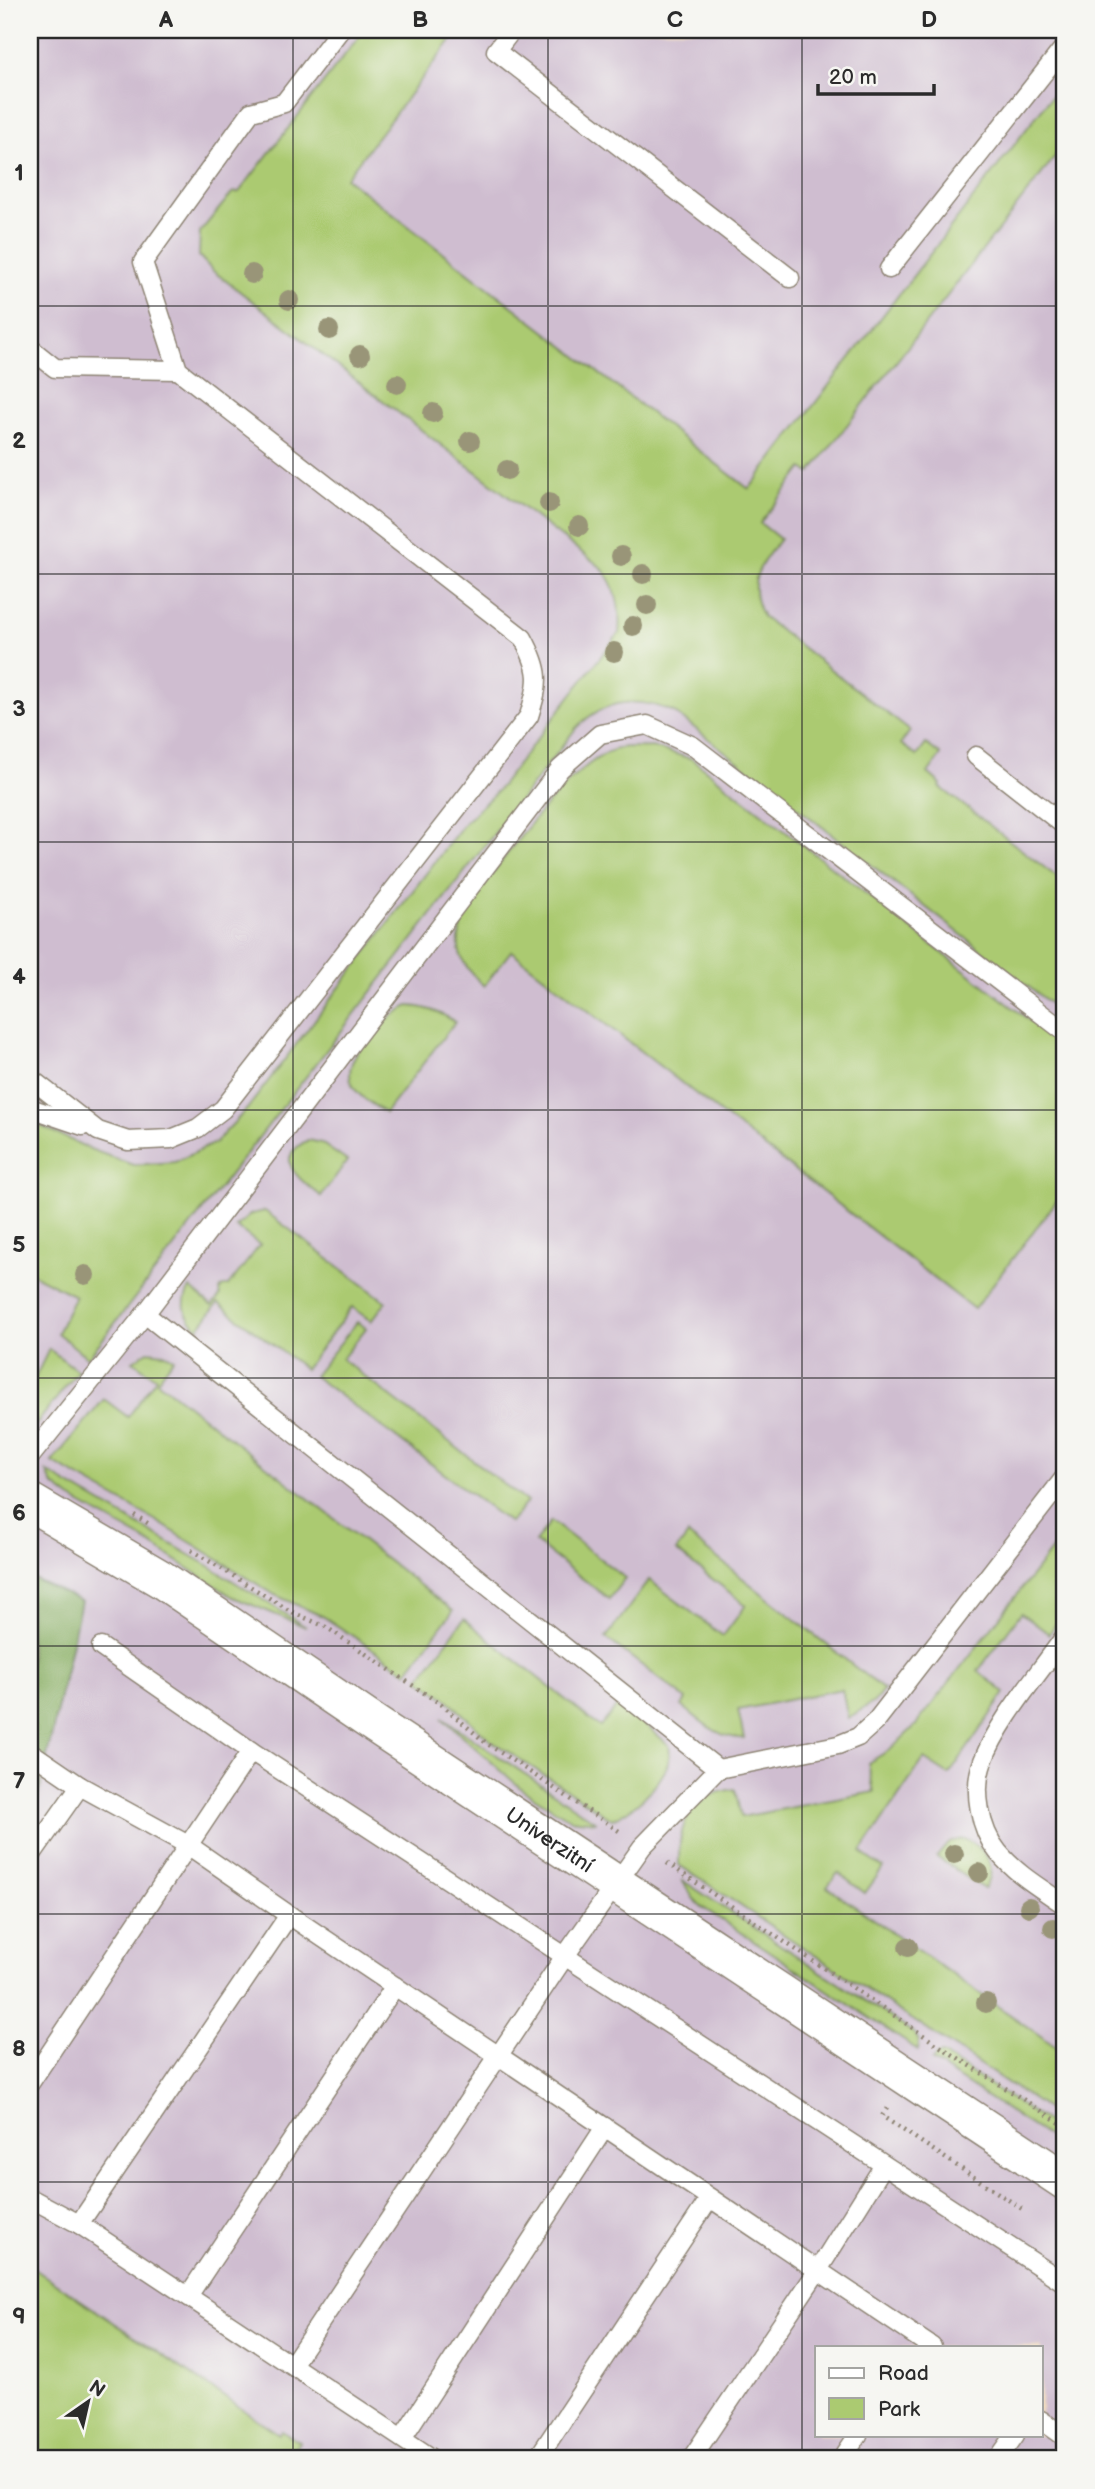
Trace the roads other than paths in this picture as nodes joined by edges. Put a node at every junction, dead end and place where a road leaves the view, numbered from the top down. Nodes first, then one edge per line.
1 (340, 30) edge
2 (512, 30) edge
3 (1065, 46) edge
4 (889, 269) dead end
5 (790, 278) dead end
6 (30, 348) edge
7 (178, 370) junction
8 (976, 757) dead end
9 (1065, 825) edge
10 (1065, 1032) edge
11 (30, 1078) edge
12 (30, 1108) edge
13 (98, 1130) junction
14 (145, 1314) junction
15 (30, 1457) edge
16 (1065, 1477) edge
17 (30, 1502) edge
18 (1065, 1636) edge
19 (101, 1647) dead end
20 (251, 1751) junction
21 (33, 1754) dead end
22 (718, 1769) junction
23 (80, 1786) junction
24 (188, 1845) junction
25 (30, 1857) edge
26 (616, 1884) junction
27 (1065, 1905) edge
28 (289, 1915) junction
29 (565, 1956) junction
30 (395, 1986) junction
31 (498, 2055) junction
32 (30, 2083) edge
33 (605, 2127) junction
34 (884, 2165) junction
35 (1065, 2181) edge
36 (30, 2198) edge
37 (710, 2198) junction
38 (79, 2224) junction
39 (818, 2270) junction
40 (1065, 2283) edge
41 (188, 2296) junction
42 (923, 2345) edge
43 (292, 2365) junction
44 (1042, 2421) edge
45 (857, 2436) edge
46 (1014, 2436) edge
47 (1065, 2437) edge
48 (401, 2438) junction
49 (433, 2459) edge
50 (537, 2459) edge
51 (691, 2459) edge
52 (842, 2459) edge
53 (999, 2459) edge

1 - 7 lane
2 - 5 lane
3 - 4 lane
6 - 7 lane
7 - 13 lane
8 - 9 lane
10 - 14 lane
11 - 13 lane
12 - 13 lane
14 - 15 lane
14 - 22 lane
16 - 22 lane
17 - 26 street, Univerzitní
18 - 27 lane
19 - 20 lane
20 - 24 lane
20 - 29 lane
21 - 23 lane
22 - 26 lane
23 - 24 lane
23 - 25 lane
24 - 28 lane
24 - 32 lane
26 - 29 lane
26 - 35 street, Univerzitní
28 - 30 lane
28 - 38 lane
29 - 31 lane
29 - 34 lane
30 - 31 lane
30 - 41 lane
31 - 33 lane
31 - 43 lane
33 - 37 lane
33 - 48 lane
34 - 39 lane
34 - 40 lane
36 - 38 lane
37 - 39 lane
37 - 50 lane
38 - 41 lane
39 - 42 lane
39 - 51 lane
41 - 43 lane
43 - 48 lane
44 - 47 lane
45 - 52 lane
46 - 53 lane
48 - 49 lane

